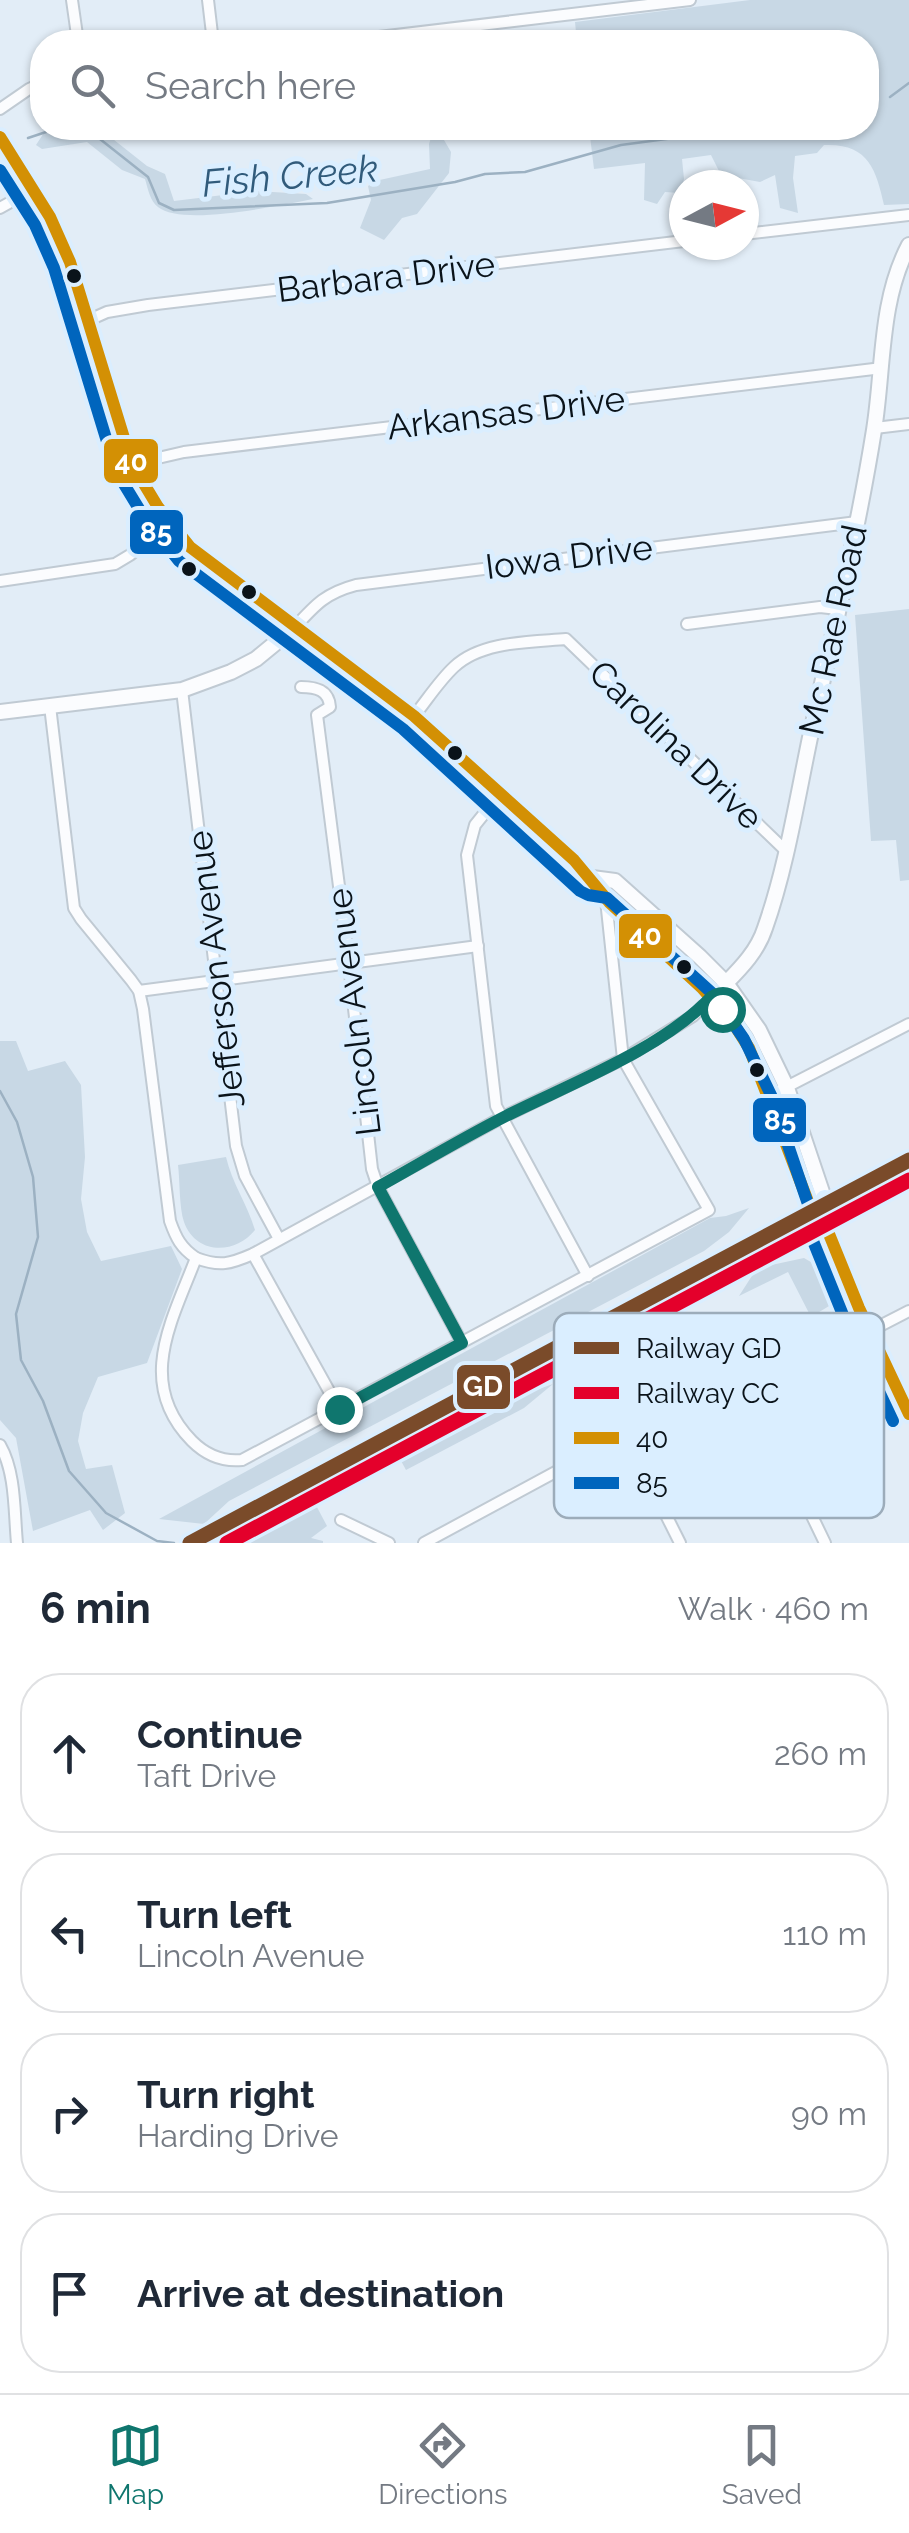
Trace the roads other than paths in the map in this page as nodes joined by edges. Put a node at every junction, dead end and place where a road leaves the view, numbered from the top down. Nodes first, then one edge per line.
1 (72, 0) edge
2 (208, 0) edge
3 (682, 0) edge
4 (76, 30) edge
5 (212, 30) edge
6 (436, 30) edge
7 (30, 89) edge
8 (0, 109) edge
9 (0, 137) edge
10 (34, 189) junction
11 (0, 208) edge
12 (909, 215) edge
13 (759, 232) edge
14 (669, 243) edge
15 (909, 244) edge
16 (89, 320) junction
17 (882, 368) junction
18 (909, 424) edge
19 (875, 428) junction
20 (132, 464) junction
21 (857, 522) junction
22 (169, 523) junction
23 (0, 581) edge
24 (838, 610) junction
25 (687, 624) dead end
26 (295, 626) junction
27 (300, 688) dead end
28 (182, 690) junction
29 (50, 706) junction
30 (0, 712) edge
31 (414, 716) junction
32 (500, 794) junction
33 (786, 851) junction
34 (592, 878) junction
35 (606, 898) junction
36 (478, 946) junction
37 (350, 964) junction
38 (217, 981) junction
39 (726, 983) junction
40 (138, 991) junction
41 (711, 997) junction
42 (909, 1024) edge
43 (623, 1059) junction
44 (788, 1088) junction
45 (769, 1096) junction
46 (502, 1118) junction
47 (378, 1187) junction
48 (827, 1229) junction
49 (279, 1240) junction
50 (253, 1254) junction
51 (196, 1258) junction
52 (588, 1276) junction
53 (859, 1308) junction
54 (909, 1310) edge
55 (850, 1313) edge
56 (861, 1313) edge
57 (884, 1324) edge
58 (462, 1343) junction
59 (884, 1361) edge
60 (339, 1409) junction
61 (909, 1414) edge
62 (0, 1445) edge
63 (554, 1473) edge
64 (668, 1518) edge
65 (813, 1518) edge
66 (342, 1520) dead end
67 (18, 1543) edge
68 (389, 1543) edge
69 (424, 1543) edge
70 (680, 1543) edge
71 (825, 1543) edge

1 - 4 street
2 - 5 street
3 - 6 street
7 - 8 street
9 - 10 main road
10 - 11 street
10 - 16 main road
12 - 13 street
14 - 16 street, Barbara Drive
15 - 17 main road, Mc Rae Road
16 - 20 main road
17 - 19 main road, Mc Rae Road
17 - 20 street, Arkansas Drive
18 - 19 street
19 - 21 main road, Mc Rae Road
20 - 22 main road
21 - 24 main road, Mc Rae Road
21 - 26 street, Iowa Drive
22 - 23 street
22 - 26 main road
24 - 25 street
24 - 33 main road, Mc Rae Road
26 - 28 main road
26 - 31 main road
27 - 37 street, Lincoln Avenue
28 - 29 main road
28 - 38 street, Jefferson Avenue
29 - 30 main road
29 - 40 street
31 - 32 main road
31 - 33 street, Carolina Drive
32 - 34 main road
32 - 36 street
33 - 39 main road, Mc Rae Road
34 - 35 main road
34 - 39 main road
35 - 41 main road
35 - 43 street
36 - 37 street
36 - 46 street
37 - 38 street
37 - 47 street, Lincoln Avenue
38 - 40 street
38 - 49 street, Jefferson Avenue
39 - 41 street, Mc Rae Road
39 - 44 main road
40 - 51 street
41 - 43 street, Mc Rae Road
41 - 45 main road
42 - 44 street
43 - 46 street, Mc Rae Road
43 - 52 street
44 - 45 street
44 - 48 main road
45 - 48 main road
46 - 47 street, Mc Rae Road
46 - 52 street
47 - 49 street, Mc Rae Road
47 - 58 street, Lincoln Avenue
48 - 53 main road
49 - 50 street, Mc Rae Road
50 - 51 street, Mc Rae Road
50 - 60 street
51 - 60 street
52 - 58 street
53 - 55 street
53 - 56 main road
54 - 57 street
58 - 60 street
59 - 61 main road
62 - 67 street
63 - 69 street
64 - 70 street
65 - 71 street
66 - 68 street

